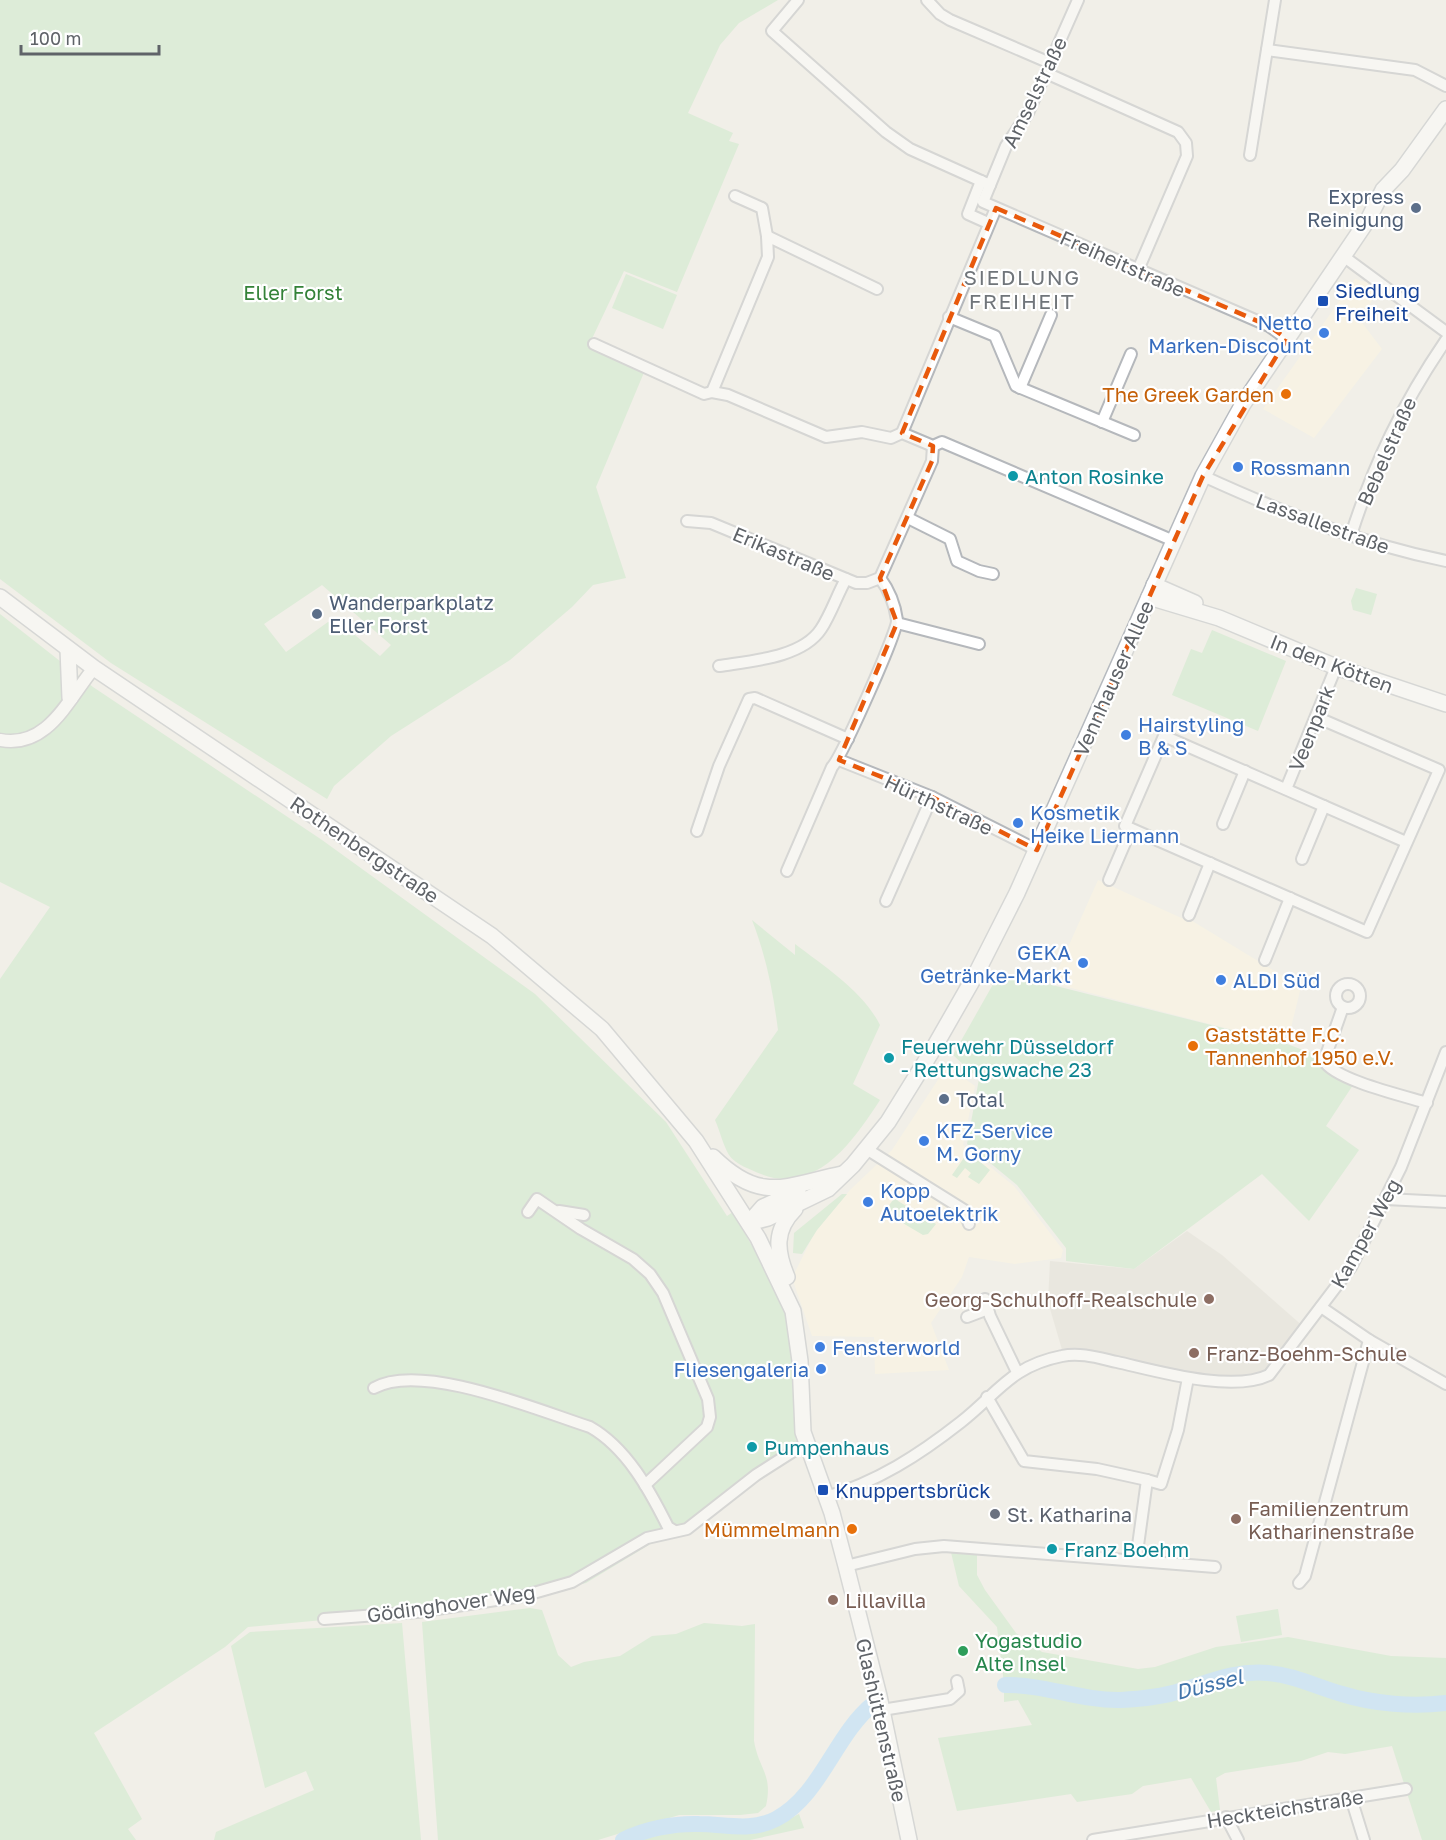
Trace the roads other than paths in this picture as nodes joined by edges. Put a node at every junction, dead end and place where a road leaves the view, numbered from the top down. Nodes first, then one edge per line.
1 (798, 0) edge
2 (927, 0) edge
3 (1078, 0) edge
4 (1275, 0) edge
5 (1267, 50) junction
6 (1048, 68) junction
7 (1446, 86) edge
8 (1446, 96) edge
9 (1441, 114) edge
10 (1250, 155) dead end
11 (986, 183) junction
12 (735, 196) dead end
13 (996, 208) junction
14 (988, 223) junction
15 (767, 236) junction
16 (1343, 256) junction
17 (1138, 270) junction
18 (877, 289) dead end
19 (1051, 315) dead end
20 (949, 317) junction
21 (1446, 332) edge
22 (1287, 339) junction
23 (1446, 340) edge
24 (594, 344) dead end
25 (1131, 354) dead end
26 (1020, 388) junction
27 (712, 392) junction
28 (1102, 422) junction
29 (902, 433) junction
30 (1134, 435) dead end
31 (933, 446) junction
32 (1203, 476) junction
33 (908, 518) junction
34 (687, 520) dead end
35 (1351, 535) junction
36 (1174, 541) junction
37 (1446, 561) edge
38 (993, 574) dead end
39 (880, 578) junction
40 (846, 579) junction
41 (1151, 591) junction
42 (0, 597) edge
43 (897, 622) junction
44 (979, 644) dead end
45 (68, 648) junction
46 (719, 666) dead end
47 (1336, 667) junction
48 (94, 668) junction
49 (70, 698) junction
50 (1446, 704) edge
51 (1316, 717) junction
52 (848, 739) junction
53 (0, 740) edge
54 (839, 760) junction
55 (1245, 771) junction
56 (1286, 789) junction
57 (932, 797) junction
58 (1324, 806) junction
59 (1223, 824) dead end
60 (1131, 829) junction
61 (697, 831) dead end
62 (1406, 842) junction
63 (1037, 850) junction
64 (1302, 859) dead end
65 (1210, 863) junction
66 (788, 871) dead end
67 (1109, 880) dead end
68 (1290, 898) junction
69 (886, 901) dead end
70 (1189, 915) dead end
71 (1265, 960) dead end
72 (1343, 1007) dead end
73 (1446, 1052) edge
74 (1427, 1103) junction
75 (696, 1140) junction
76 (868, 1150) junction
77 (842, 1174) junction
78 (753, 1184) joint
79 (805, 1200) junction
80 (1386, 1200) junction
81 (1446, 1202) edge
82 (553, 1209) junction
83 (528, 1212) dead end
84 (584, 1215) dead end
85 (748, 1223) junction
86 (969, 1224) dead end
87 (786, 1292) junction
88 (1322, 1307) junction
89 (967, 1317) dead end
90 (1369, 1340) junction
91 (1017, 1372) junction
92 (1188, 1378) junction
93 (1446, 1384) edge
94 (374, 1388) dead end
95 (987, 1396) junction
96 (806, 1443) junction
97 (1147, 1480) junction
98 (645, 1485) junction
99 (826, 1497) junction
100 (673, 1530) junction
101 (1136, 1560) junction
102 (846, 1566) junction
103 (1215, 1567) dead end
104 (1299, 1583) dead end
105 (324, 1619) dead end
106 (957, 1681) dead end
107 (882, 1710) junction
108 (1406, 1789) dead end
109 (1351, 1798) junction
110 (1226, 1817) junction
111 (909, 1840) edge
112 (1093, 1840) edge
113 (1238, 1840) edge
114 (1364, 1840) edge

1 - 11 street
2 - 6 street
3 - 6 street, Amselstraße
4 - 5 street
5 - 7 street
5 - 10 street
6 - 11 street, Amselstraße
6 - 17 street
8 - 9 main road, Vennhauser Allee
9 - 16 main road, Vennhauser Allee
11 - 13 street
11 - 14 street
12 - 15 street
13 - 14 street
13 - 17 street, Freiheitstraße
14 - 20 street
15 - 18 street
15 - 27 street
16 - 21 street
16 - 22 main road, Vennhauser Allee
17 - 22 street, Freiheitstraße
19 - 26 street
20 - 26 street
20 - 29 street
22 - 32 main road, Vennhauser Allee
23 - 35 street, Bebelstraße
24 - 27 street
25 - 28 street
26 - 28 street
27 - 29 street
28 - 30 street
29 - 31 street
31 - 33 street
31 - 36 street
32 - 35 street, Lassallestraße
32 - 36 main road, Vennhauser Allee
33 - 38 street
33 - 39 street
34 - 40 street, Erikastraße
35 - 37 street, Lassallestraße
36 - 41 main road, Vennhauser Allee
39 - 40 street, Erikastraße
39 - 43 street
40 - 46 street
41 - 47 main road, In den Kötten
41 - 63 main road, Vennhauser Allee
42 - 45 main road, Rothenbergstraße
43 - 44 street
43 - 52 street
45 - 48 main road, Rothenbergstraße
45 - 49 main road
47 - 50 main road, In den Kötten
47 - 51 street, Veenpark
48 - 49 street
48 - 75 main road, Rothenbergstraße
49 - 53 street
51 - 56 street, Veenpark
51 - 62 street
52 - 54 street
52 - 61 street
54 - 57 street, Hürthstraße
54 - 66 street
55 - 56 street, Veenpark
55 - 59 street
55 - 60 street, Veenpark
56 - 58 street, Veenpark
57 - 63 street, Hürthstraße
57 - 69 street
58 - 62 street, Veenpark
58 - 64 street
60 - 65 street
60 - 67 street, Veenpark
62 - 68 street
63 - 76 main road, Vennhauser Allee
65 - 68 street
65 - 70 street
68 - 71 street
72 - 74 street
73 - 74 street, Kamper Weg
74 - 80 street, Kamper Weg
75 - 78 main road, Rothenbergstraße
75 - 85 main road, Rothenbergstraße
76 - 77 main road, Vennhauser Allee
76 - 86 street
77 - 78 main road, Vennhauser Allee
77 - 79 main road, Vennhauser Allee
77 - 85 main road, Vennhauser Allee
79 - 85 main road, Vennhauser Allee
79 - 87 main road
80 - 81 street
80 - 88 street, Kamper Weg
82 - 83 street
82 - 84 street
82 - 98 street
85 - 87 main road, Glashüttenstraße
87 - 96 main road, Glashüttenstraße
88 - 90 street
88 - 92 street, Kamper Weg
89 - 91 street
90 - 93 street
90 - 104 street
91 - 92 street, Kamper Weg
91 - 95 street, Kamper Weg
92 - 97 street
94 - 98 street
95 - 97 street
95 - 99 street, Kamper Weg
96 - 99 main road, Glashüttenstraße
96 - 100 street, Gödinghover Weg
97 - 101 street
98 - 100 street
99 - 102 main road, Glashüttenstraße
100 - 105 street, Gödinghover Weg
101 - 102 street
101 - 103 street
102 - 107 main road, Glashüttenstraße
106 - 107 street
107 - 111 main road, Glashüttenstraße
108 - 109 street, Heckteichstraße
109 - 110 street, Heckteichstraße
109 - 114 street
110 - 112 street, Heckteichstraße
110 - 113 street

